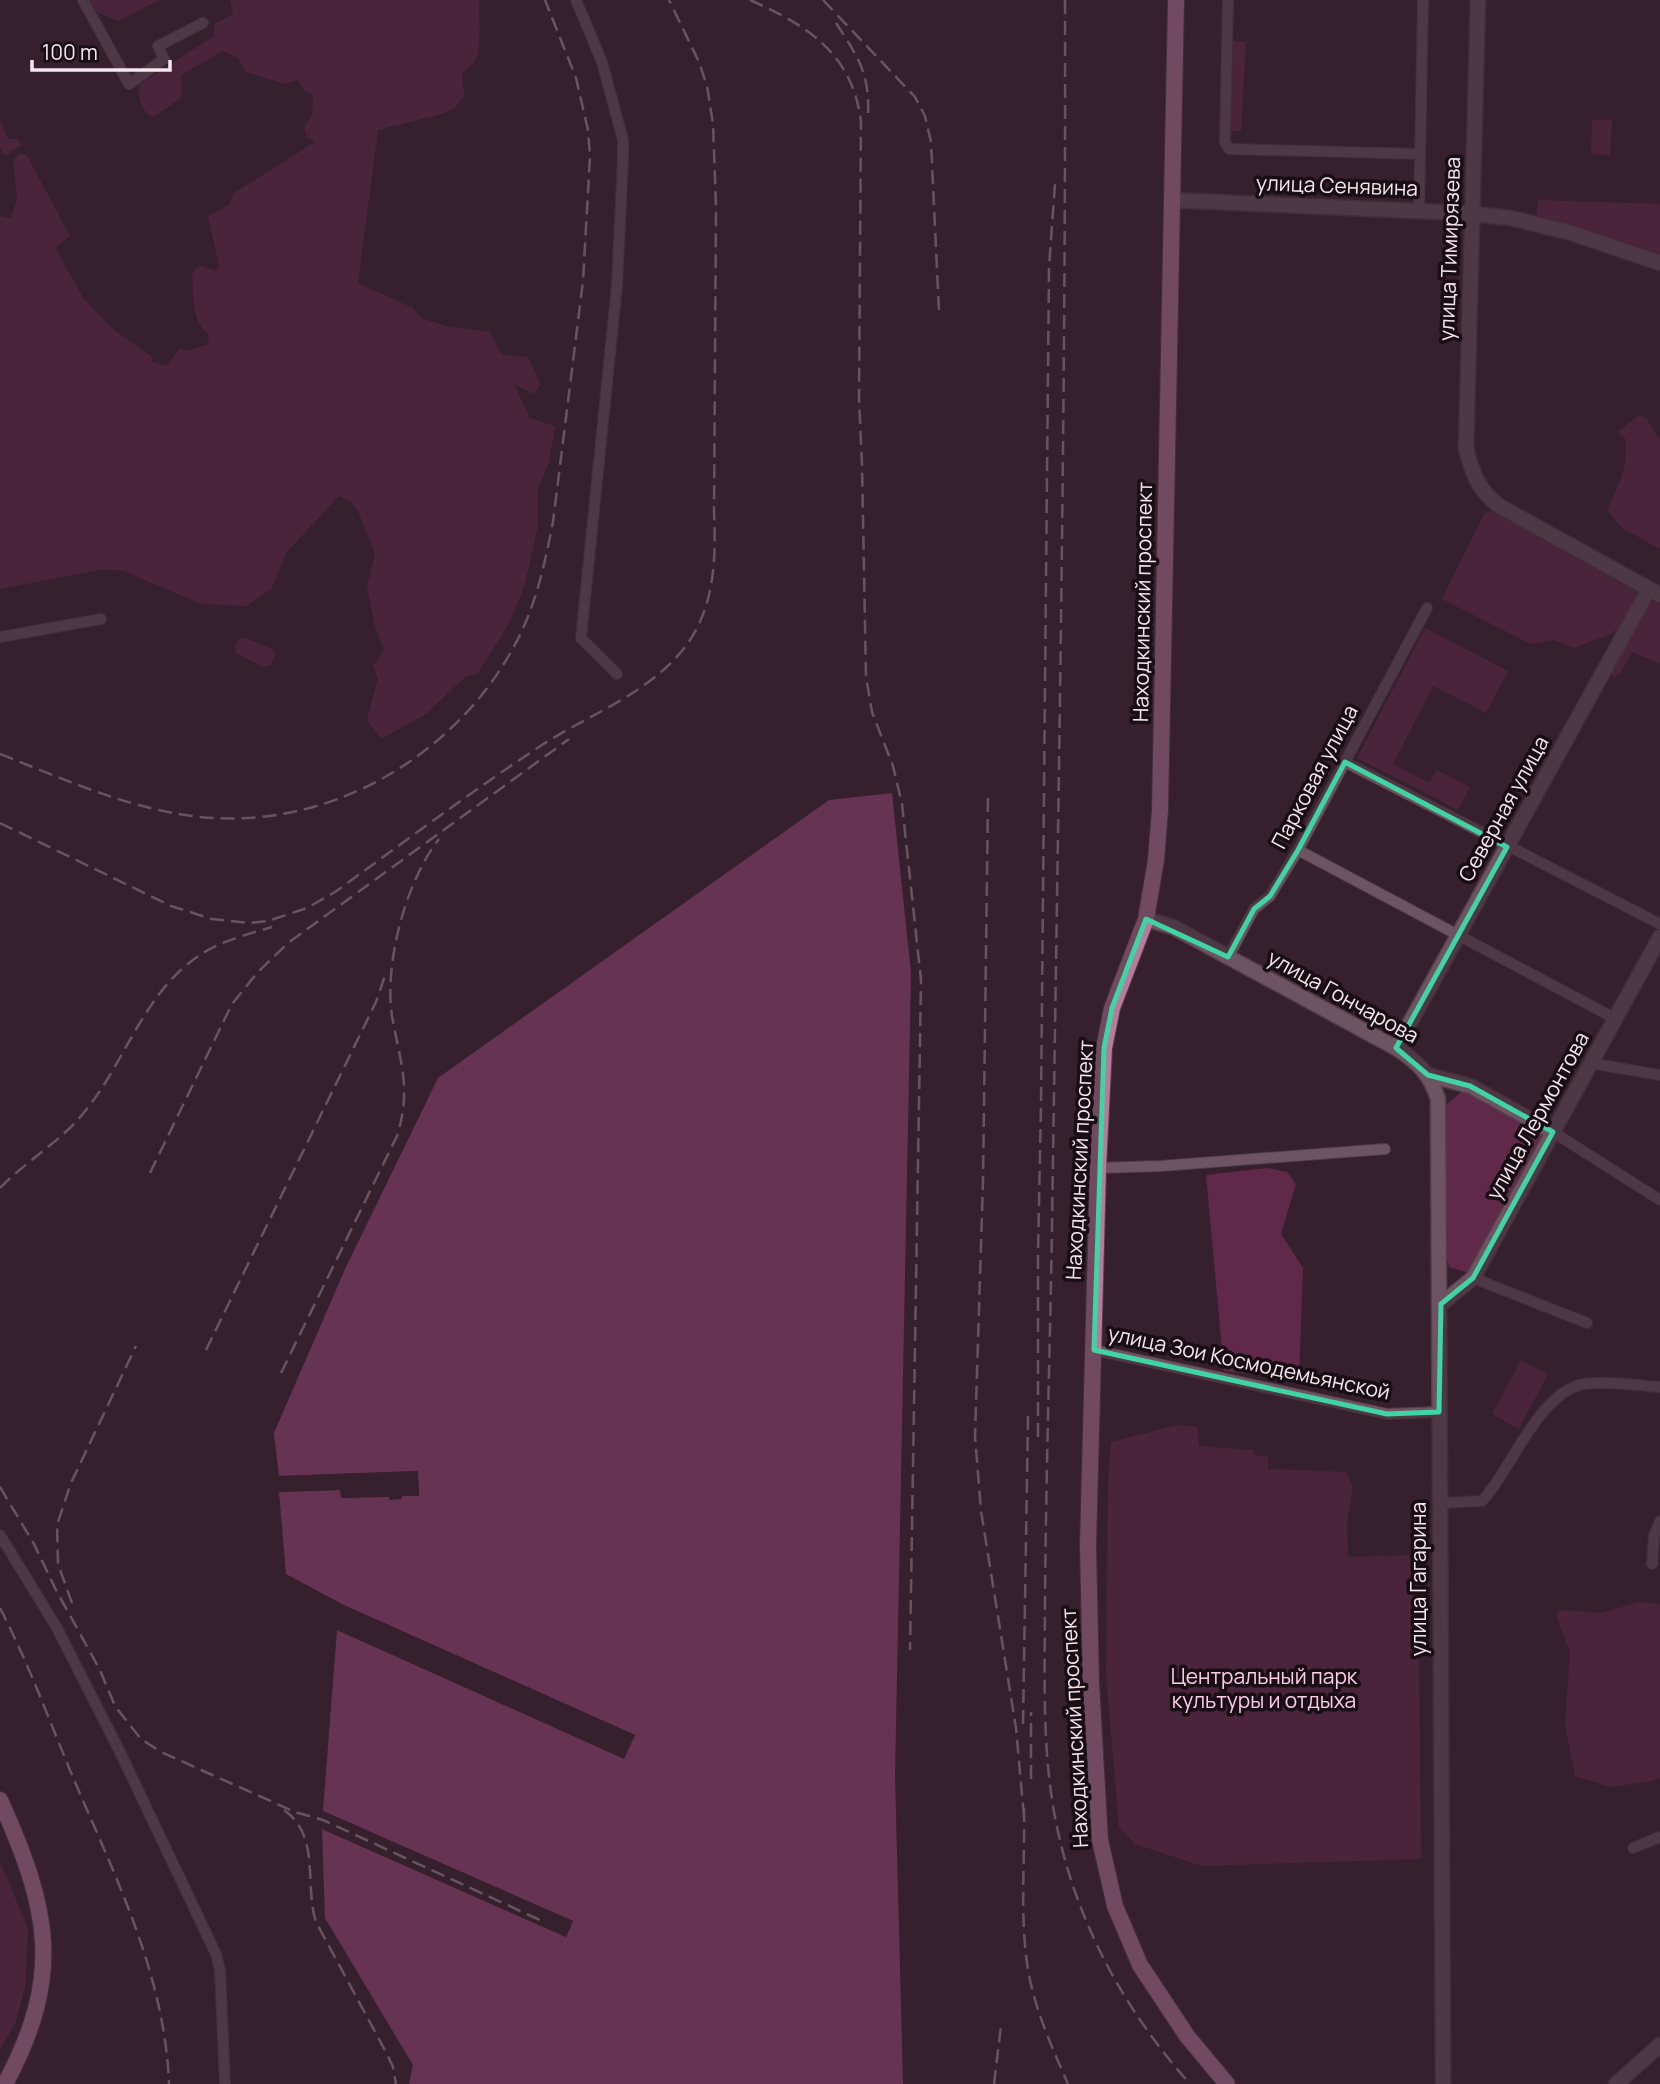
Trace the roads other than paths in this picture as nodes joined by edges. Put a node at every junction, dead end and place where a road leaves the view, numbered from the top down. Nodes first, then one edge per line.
1 (83, 0) edge
2 (576, 0) edge
3 (1176, 0) edge
4 (1228, 0) edge
5 (1423, 0) edge
6 (1478, 0) edge
7 (203, 23) dead end
8 (1420, 154) junction
9 (1172, 201) junction
10 (1419, 211) junction
11 (1472, 214) junction
12 (1660, 263) edge
13 (1651, 594) edge
14 (1427, 608) dead end
15 (101, 619) dead end
16 (0, 637) edge
17 (617, 674) dead end
18 (1345, 762) junction
19 (1507, 847) junction
20 (1298, 850) junction
21 (1146, 919) junction
22 (1660, 924) edge
23 (1459, 934) junction
24 (1660, 937) edge
25 (1228, 957) junction
26 (1655, 958) edge
27 (1616, 1019) junction
28 (1396, 1048) junction
29 (1590, 1063) junction
30 (1428, 1075) junction
31 (1660, 1075) edge
32 (1553, 1132) junction
33 (1385, 1149) dead end
34 (1098, 1168) junction
35 (1660, 1200) edge
36 (1473, 1279) junction
37 (1441, 1304) junction
38 (1587, 1323) dead end
39 (1094, 1350) junction
40 (1660, 1387) edge
41 (1439, 1412) junction
42 (1440, 1503) junction
43 (1660, 1521) edge
44 (0, 1535) edge
45 (1652, 1564) dead end
46 (0, 1800) edge
47 (1660, 1837) edge
48 (1633, 1848) dead end
49 (1660, 2045) edge
50 (5, 2084) edge
51 (225, 2084) edge
52 (1227, 2084) edge
53 (1444, 2084) edge
54 (1616, 2084) edge

1 - 7 street
2 - 17 street
3 - 9 main road, Находкинский проспект
4 - 8 street
5 - 8 street
6 - 11 main road, улица Тимирязева
8 - 10 street
9 - 10 main road, улица Сенявина
9 - 21 main road, Находкинский проспект
10 - 11 main road, улица Сенявина
11 - 12 main road, улица Сенявина
11 - 13 main road, улица Тимирязева
13 - 19 main road, Северная улица
14 - 18 street, Парковая улица
15 - 16 street
18 - 19 street
18 - 20 street, Парковая улица
19 - 22 street
19 - 23 main road, Северная улица
20 - 23 street
20 - 25 street, Парковая улица
21 - 25 main road, улица Гончарова
21 - 34 main road, Находкинский проспект
23 - 27 street
23 - 28 main road, Северная улица
24 - 26 main road, улица Лермонтова
25 - 28 main road, улица Гончарова
26 - 27 main road, улица Лермонтова
27 - 29 main road, улица Лермонтова
28 - 30 main road, улица Гончарова
29 - 31 street
29 - 32 main road, улица Лермонтова
30 - 32 main road, улица Гончарова
30 - 37 main road, улица Гагарина
32 - 35 street, улица Гончарова
32 - 36 main road, улица Лермонтова
33 - 34 street
34 - 39 main road, Находкинский проспект
36 - 37 main road, улица Лермонтова
36 - 38 street
37 - 41 main road, улица Гагарина
39 - 41 street, улица Зои Космодемьянской
39 - 52 main road, Находкинский проспект
40 - 42 street
41 - 42 main road, улица Гагарина
42 - 53 main road, улица Гагарина
43 - 45 street
44 - 51 street
46 - 50 main road
47 - 48 street
49 - 54 main road

